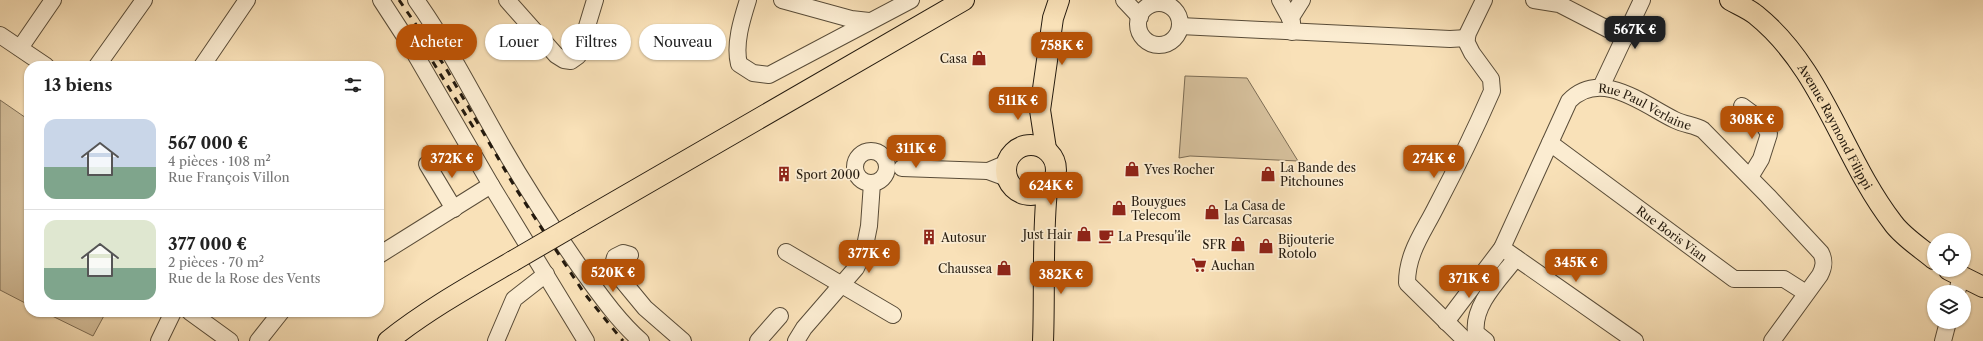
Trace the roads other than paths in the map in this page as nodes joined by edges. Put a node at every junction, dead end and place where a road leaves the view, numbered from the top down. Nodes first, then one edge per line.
1 (53, 0) edge
2 (144, 0) edge
3 (247, 0) edge
4 (381, 0) edge
5 (416, 0) edge
6 (507, 0) edge
7 (595, 0) edge
8 (748, 0) edge
9 (782, 0) edge
10 (911, 0) edge
11 (964, 0) edge
12 (1124, 0) edge
13 (1280, 0) edge
14 (1302, 0) edge
15 (1484, 0) edge
16 (1534, 0) edge
17 (1642, 0) edge
18 (1730, 0) edge
19 (1148, 5) edge
20 (1054, 6) edge
21 (869, 21) junction
22 (1291, 25) junction
23 (1180, 26) junction
24 (0, 35) edge
25 (1467, 38) junction
26 (1625, 38) junction
27 (20, 48) junction
28 (39, 61) edge
29 (101, 61) edge
30 (205, 61) edge
31 (1602, 87) junction
32 (1742, 106) dead end
33 (1040, 110) junction
34 (1550, 142) junction
35 (1023, 146) junction
36 (1046, 150) junction
37 (427, 164) dead end
38 (887, 167) junction
39 (1007, 171) junction
40 (1750, 177) junction
41 (872, 183) junction
42 (491, 185) junction
43 (1047, 190) junction
44 (1023, 194) junction
45 (454, 209) junction
46 (1502, 248) junction
47 (1045, 249) junction
48 (384, 252) edge
49 (786, 252) dead end
50 (1927, 253) edge
51 (630, 255) dead end
52 (1516, 258) junction
53 (546, 274) junction
54 (1956, 279) edge
55 (842, 284) junction
56 (1983, 287) edge
57 (1806, 293) junction
58 (892, 315) dead end
59 (780, 316) dead end
60 (171, 317) edge
61 (197, 317) edge
62 (277, 317) edge
63 (1446, 322) junction
64 (1946, 329) edge
65 (159, 341) edge
66 (230, 341) edge
67 (258, 341) edge
68 (388, 341) edge
69 (496, 341) edge
70 (586, 341) edge
71 (641, 341) edge
72 (683, 341) edge
73 (758, 341) edge
74 (796, 341) edge
75 (1043, 341) edge
76 (1466, 341) edge
77 (1486, 341) edge
78 (1635, 341) edge
79 (1772, 341) edge
80 (1943, 341) edge

1 - 27 street
2 - 29 street
3 - 30 street
4 - 42 street
5 - 71 street
6 - 7 street
8 - 21 street
9 - 21 street
10 - 21 street
11 - 68 main road, bridge
12 - 19 street
13 - 22 street
14 - 22 street
15 - 25 street
16 - 26 street
17 - 26 street
18 - 50 main road, Avenue Raymond Filippi
19 - 23 street
19 - 23 street
20 - 33 main road
22 - 23 street
22 - 25 street
24 - 27 street
25 - 63 street
26 - 31 street
27 - 28 street
31 - 34 street, Rue Paul Verlaine
31 - 40 street, Rue Paul Verlaine
32 - 40 street
33 - 35 main road
33 - 36 main road
34 - 46 street, Rue Paul Verlaine
34 - 57 street, Rue Boris Vian
35 - 36 main road
35 - 39 main road
36 - 43 main road
37 - 45 street
38 - 39 street
38 - 41 street
38 - 41 street
39 - 44 main road
40 - 57 street, Rue Paul Verlaine
41 - 55 street
42 - 45 street
42 - 53 street
43 - 44 main road
43 - 47 main road
44 - 47 main road
45 - 48 street
46 - 52 street
46 - 63 street, Rue Paul Verlaine
47 - 75 main road
49 - 55 street
51 - 72 street
52 - 77 street
52 - 78 street
53 - 69 street
53 - 70 street
54 - 56 main road
55 - 58 street
55 - 74 street
57 - 79 street, Rue Paul Verlaine
59 - 73 street
60 - 65 street
61 - 66 street
62 - 67 street
63 - 76 street
64 - 80 street

